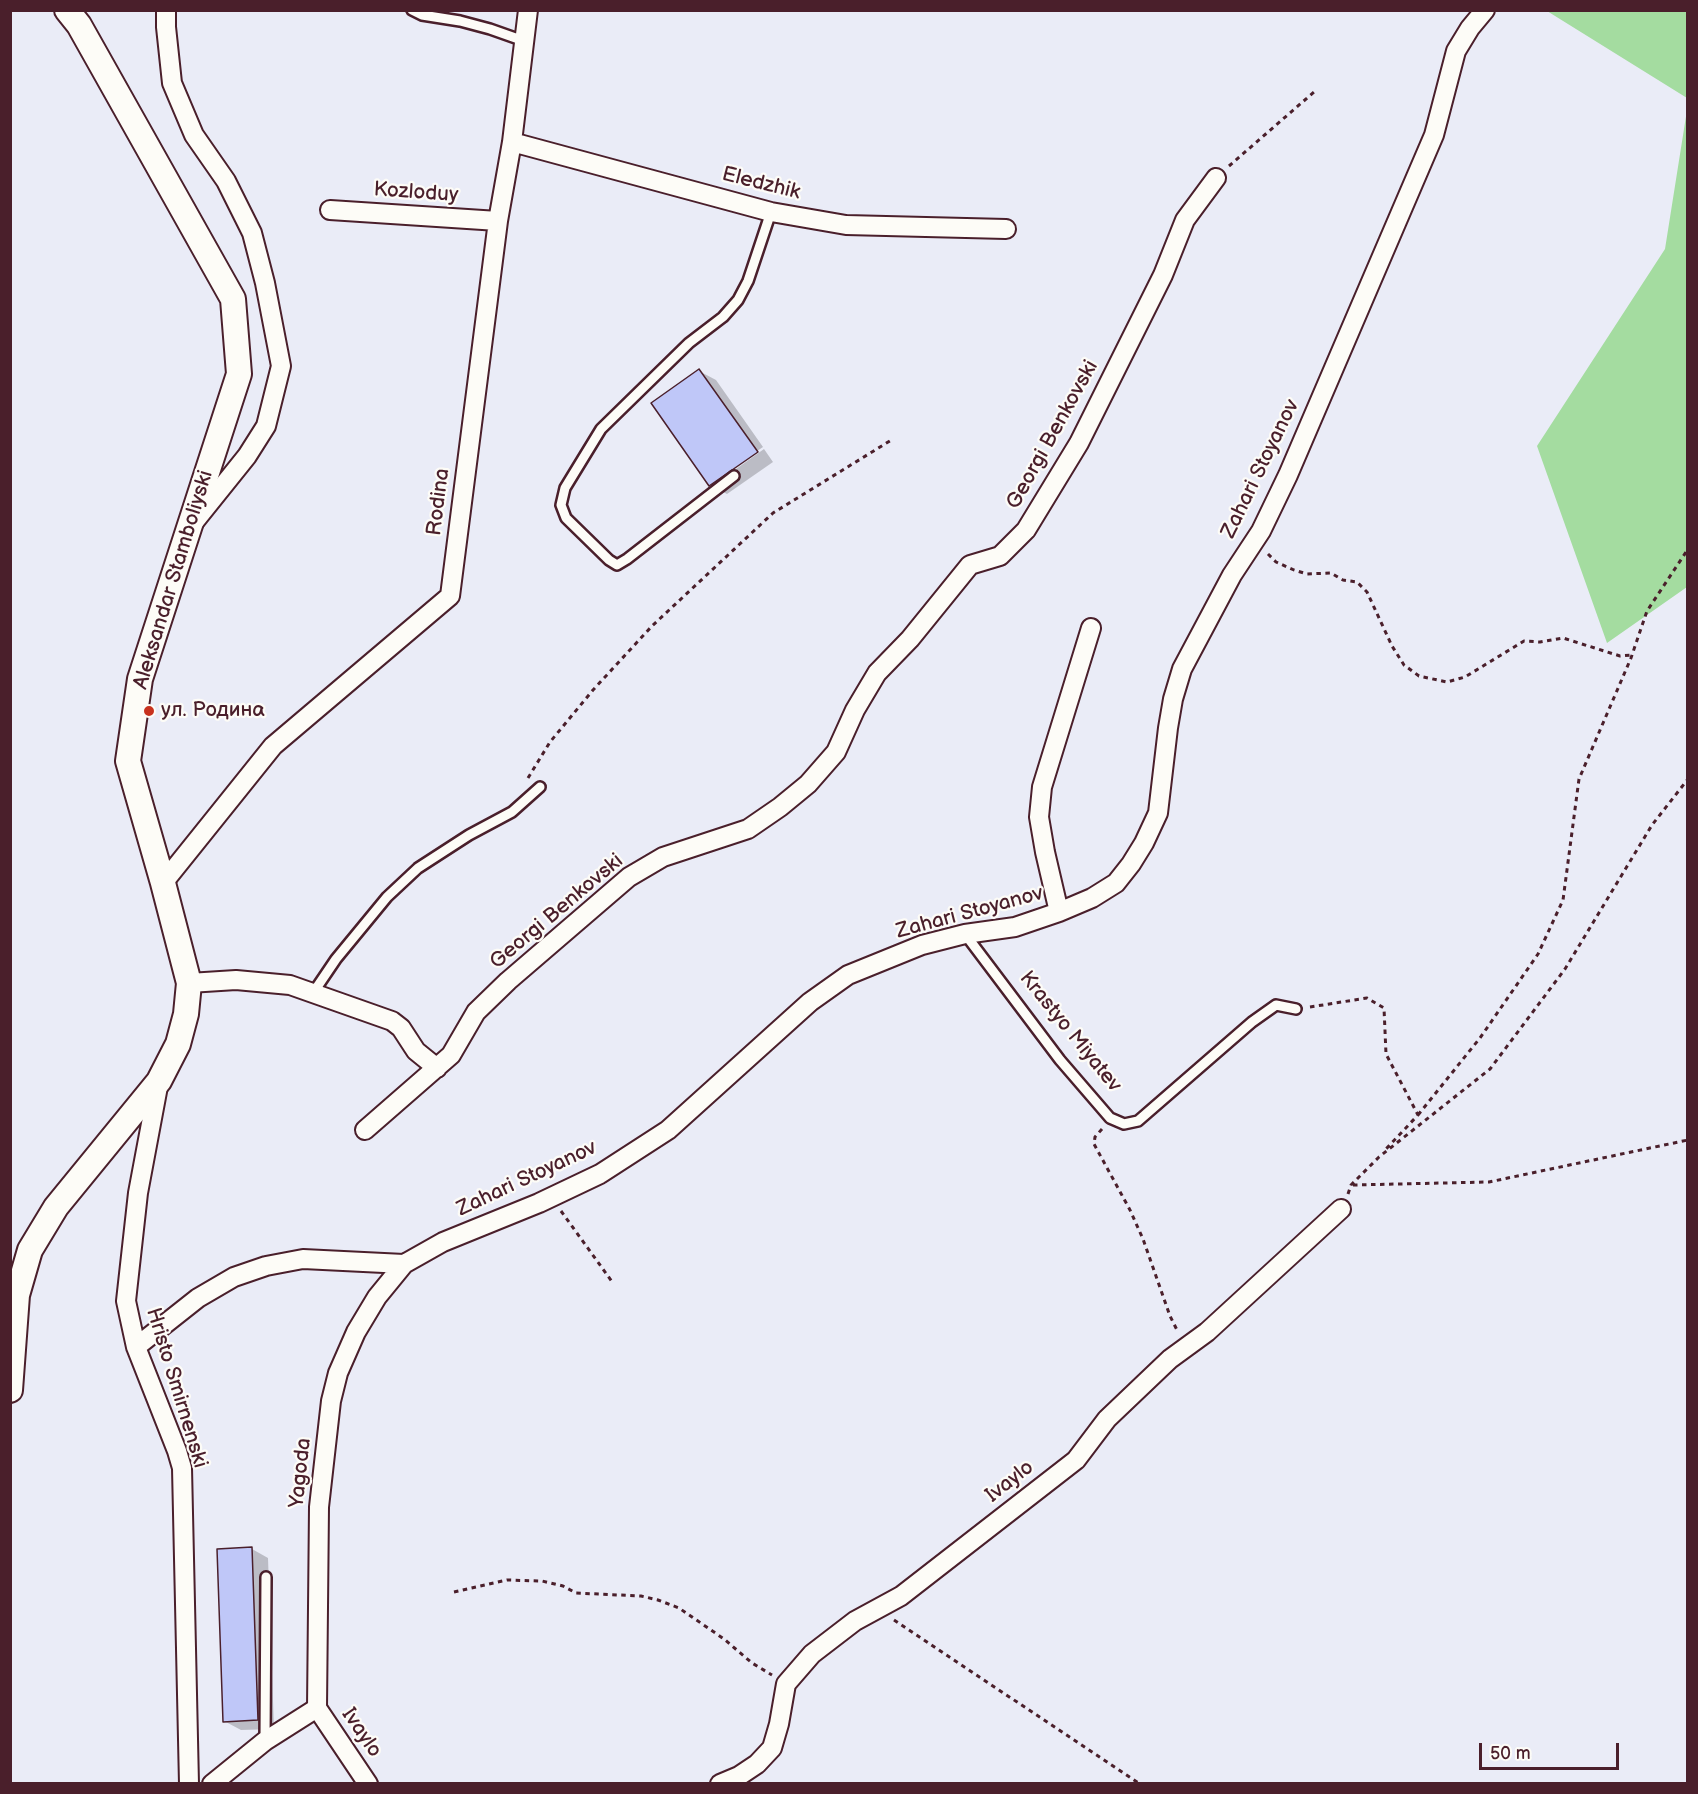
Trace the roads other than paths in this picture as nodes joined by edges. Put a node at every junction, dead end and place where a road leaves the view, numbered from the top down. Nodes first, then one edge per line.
1 (67, 10) edge
2 (166, 10) edge
3 (412, 10) edge
4 (528, 10) edge
5 (1485, 10) edge
6 (524, 41) junction
7 (512, 142) junction
8 (1216, 178) road end
9 (330, 210) dead end
10 (771, 212) junction
11 (498, 221) junction
12 (1006, 229) dead end
13 (734, 476) dead end
14 (190, 528) junction
15 (1091, 628) dead end
16 (540, 787) dead end
17 (163, 883) junction
18 (1059, 912) junction
19 (965, 934) junction
20 (189, 983) junction
21 (313, 993) junction
22 (1296, 1009) road end
23 (437, 1068) junction
24 (159, 1081) junction
25 (365, 1130) dead end
26 (1341, 1209) road end
27 (404, 1264) junction
28 (136, 1347) junction
29 (10, 1390) edge
30 (266, 1577) dead end
31 (317, 1708) junction
32 (265, 1741) junction
33 (189, 1784) edge
34 (212, 1784) edge
35 (368, 1784) edge
36 (720, 1784) edge

1 - 14 street, Aleksandar Stamboliyski
2 - 14 street
3 - 6 lane
4 - 6 street, Rodina
5 - 18 street, Zahari Stoyanov
6 - 7 street, Rodina
7 - 10 street, Eledzhik
7 - 11 street, Rodina
8 - 23 street, Georgi Benkovski
9 - 11 street, Kozloduy
10 - 12 street, Eledzhik
10 - 13 lane
11 - 17 street, Rodina
14 - 17 street, Aleksandar Stamboliyski
15 - 18 street
16 - 21 lane
17 - 20 street, Aleksandar Stamboliyski
18 - 19 street, Zahari Stoyanov
19 - 22 lane, Krastyo Miyatev
19 - 27 street, Zahari Stoyanov
20 - 21 street
20 - 24 street, Aleksandar Stamboliyski
21 - 23 street
23 - 25 street, Georgi Benkovski
24 - 28 street, Hristo Smirnenski
24 - 29 street, Aleksandar Stamboliyski
26 - 36 street, Ivaylo
27 - 28 street
27 - 31 street, Yagoda
28 - 33 street, Hristo Smirnenski
30 - 32 lane
31 - 32 street
31 - 35 street, Ivaylo
32 - 34 street

